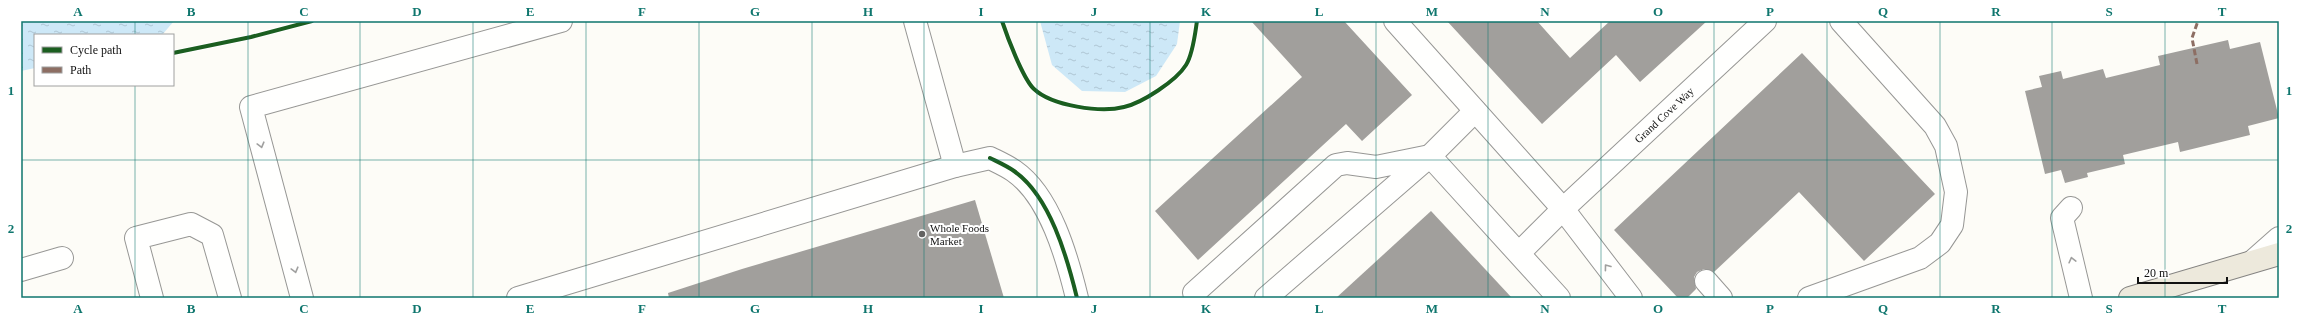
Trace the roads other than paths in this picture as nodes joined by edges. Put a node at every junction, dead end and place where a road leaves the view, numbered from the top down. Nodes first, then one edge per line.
1 (561, 21) edge
2 (915, 21) edge
3 (1395, 21) edge
4 (1765, 21) edge
5 (1842, 21) edge
6 (1475, 111) junction
7 (1430, 156) junction
8 (955, 166) junction
9 (2071, 208) dead end
10 (1563, 209) junction
11 (2279, 238) edge
12 (1519, 253) junction
13 (2279, 254) edge
14 (62, 258) dead end
15 (2254, 261) junction
16 (21, 270) edge
17 (1706, 281) dead end
18 (1194, 293) dead end
19 (152, 298) edge
20 (230, 298) edge
21 (302, 298) edge
22 (518, 298) edge
23 (1077, 298) edge
24 (1266, 298) edge
25 (1559, 298) edge
26 (1631, 298) edge
27 (1721, 298) edge
28 (1809, 298) edge
29 (2081, 298) edge
30 (2130, 298) edge

1 -> 21 street
2 - 8 street
3 - 6 street
4 - 10 street, Grand Cove Way
5 - 28 street
6 - 7 street
6 - 10 street
7 - 12 street
7 - 18 street
7 - 24 street
8 - 22 street
8 - 23 street
29 -> 9 street
10 - 12 street, Grand Cove Way
26 -> 10 street
11 - 15 street
12 - 25 street
13 - 15 main road
14 - 16 street
15 - 30 main road
17 - 27 street
19 - 20 street

